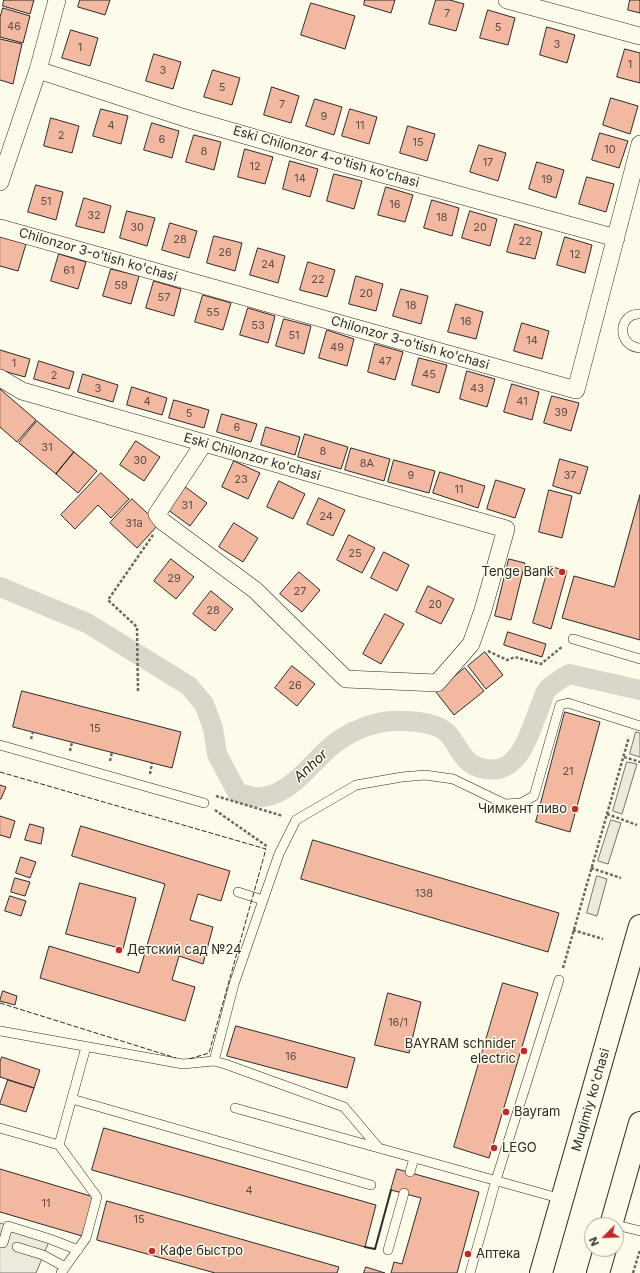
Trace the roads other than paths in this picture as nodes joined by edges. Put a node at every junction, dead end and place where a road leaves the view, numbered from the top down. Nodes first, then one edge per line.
1 (58, 0) edge
2 (507, 0) edge
3 (640, 36) edge
4 (38, 70) junction
5 (640, 144) edge
6 (0, 182) edge
7 (0, 228) edge
8 (616, 238) junction
9 (640, 314) edge
10 (640, 348) edge
11 (0, 378) edge
12 (204, 443) junction
13 (573, 639) road end
14 (640, 659) edge
15 (636, 725) edge
16 (0, 745) edge
17 (204, 803) road end
18 (238, 892) dead end
19 (263, 900) junction
20 (640, 926) edge
21 (559, 980) road end
22 (0, 1031) edge
23 (86, 1047) junction
24 (214, 1061) junction
25 (72, 1099) junction
26 (235, 1108) dead end
27 (640, 1123) edge
28 (0, 1128) edge
29 (59, 1145) junction
30 (378, 1147) junction
31 (414, 1158) junction
32 (410, 1172) dead end
33 (496, 1180) junction
34 (371, 1185) dead end
35 (404, 1193) dead end
36 (562, 1199) junction
37 (614, 1217) edge
38 (624, 1227) edge
39 (640, 1231) edge
40 (0, 1242) edge
41 (18, 1247) dead end
42 (78, 1250) junction
43 (388, 1250) dead end
44 (603, 1257) edge
45 (63, 1270) edge
46 (470, 1273) edge
47 (541, 1273) edge
48 (598, 1273) edge

1 - 4 street
2 - 3 street
4 - 6 street
4 - 8 street, Eski Chilonzor 4-o'tish ko'chasi
5 - 8 street, Chilonzor 3-o'tish ko'chasi
7 - 8 street, Chilonzor 3-o'tish ko'chasi
9 - 10 lane
11 - 12 street, Eski Chilonzor ko'chasi
12 - 12 street, Eski Chilonzor ko'chasi
13 - 14 lane
15 - 19 lane
16 - 17 lane
18 - 19 lane
19 - 24 lane
20 - 36 main road, Muqimiy ko'chasi
21 - 33 lane
22 - 23 lane
23 - 24 lane
23 - 25 lane
24 - 30 lane
25 - 29 lane
25 - 34 lane
26 - 30 lane
27 - 37 main road
28 - 29 lane
29 - 42 lane
30 - 31 lane
31 - 32 lane
31 - 33 lane
33 - 36 lane
33 - 46 lane
35 - 43 lane
36 - 47 main road, Muqimiy ko'chasi
38 - 39 lane
40 - 42 lane
41 - 45 lane
42 - 45 lane
44 - 48 main road

